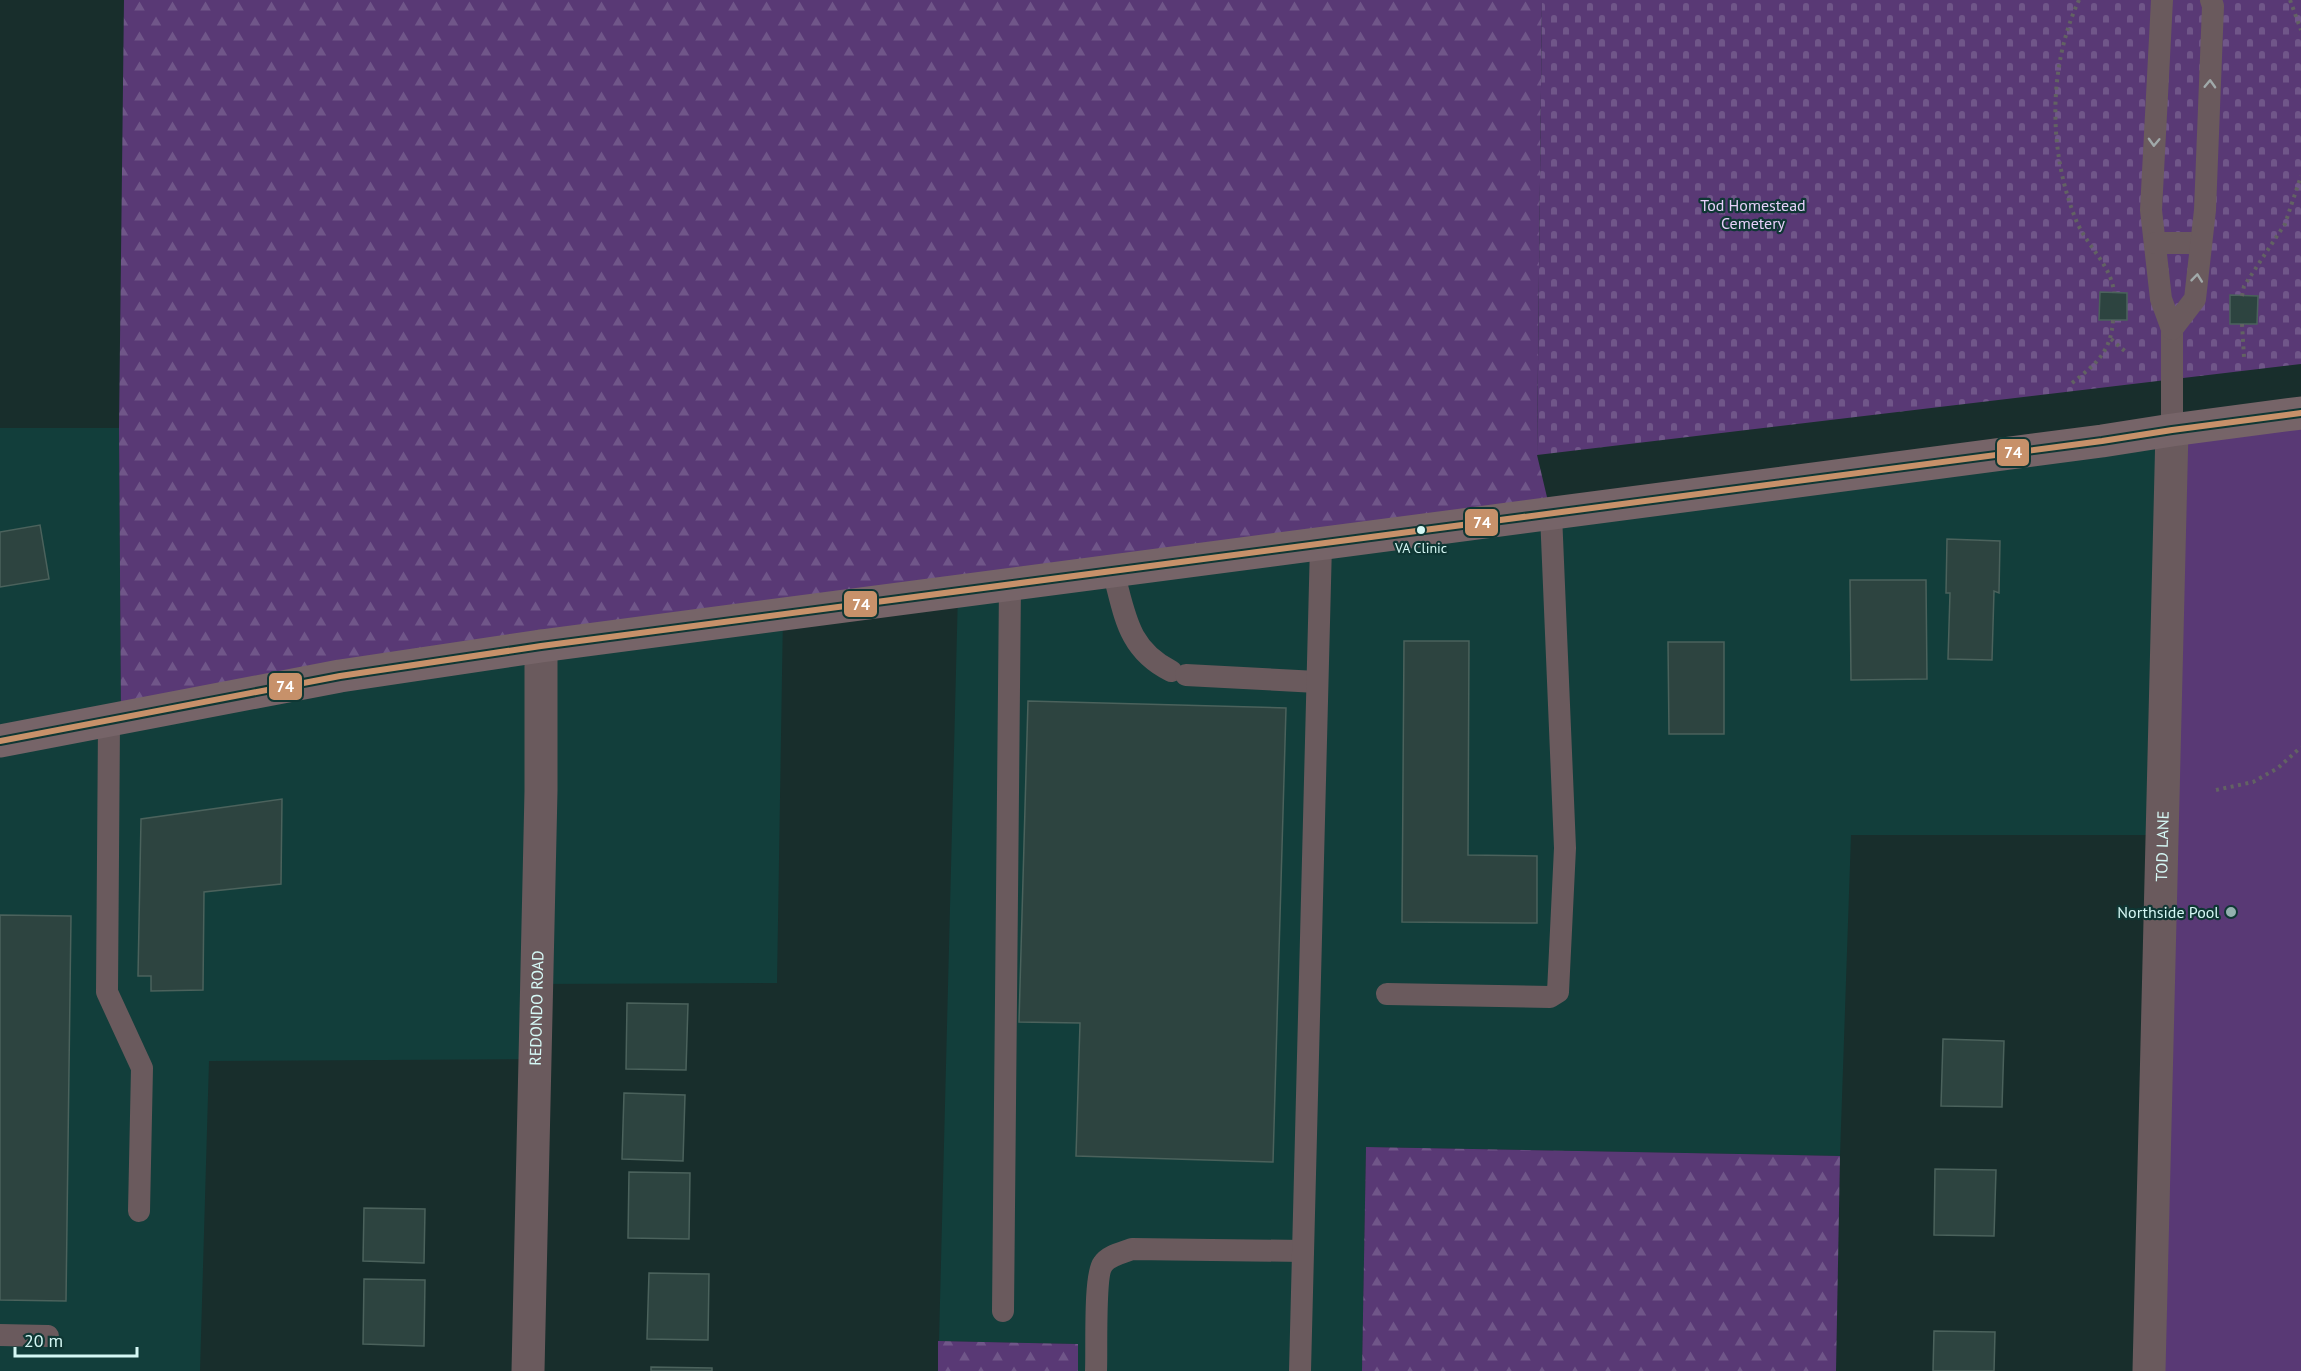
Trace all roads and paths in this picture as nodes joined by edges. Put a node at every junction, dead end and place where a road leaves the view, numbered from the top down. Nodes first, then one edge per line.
1 (2079, 0) edge
2 (2162, 0) edge
3 (2211, 0) edge
4 (2290, 0) edge
5 (2301, 30) edge
6 (2301, 176) edge
7 (2155, 243) junction
8 (2201, 243) junction
9 (2114, 292) dead end
10 (2241, 296) dead end
11 (2113, 320) dead end
12 (2242, 324) dead end
13 (2172, 328) junction
14 (2111, 339) junction
15 (2127, 353) dead end
16 (2244, 357) dead end
17 (2072, 383) dead end
18 (2301, 413) edge
19 (2172, 430) junction
20 (1551, 514) junction
21 (1321, 544) junction
22 (1113, 571) junction
23 (1010, 585) junction
24 (542, 646) junction
25 (1317, 682) junction
26 (109, 722) junction
27 (0, 741) edge
28 (2301, 747) edge
29 (2216, 790) dead end
30 (1387, 994) dead end
31 (139, 1211) dead end
32 (1304, 1251) junction
33 (1003, 1311) dead end
34 (0, 1335) edge
35 (48, 1336) dead end
36 (528, 1371) edge
37 (1096, 1371) edge
38 (1300, 1371) edge
39 (2149, 1371) edge

1 - 9 path
2 -> 7 lane
8 -> 3 lane
4 - 5 path
6 - 10 path
7 - 8 lane
7 - 13 lane
13 -> 8 lane
11 - 14 path
12 - 16 path
13 - 19 lane
14 - 15 path
14 - 17 path
18 - 19 main road
19 - 20 main road
19 - 39 street, TOD LANE
20 - 21 main road
20 - 30 lane
21 - 22 main road
21 - 25 lane
22 - 23 main road
22 - 25 lane
23 - 24 main road
23 - 33 lane
24 - 26 main road
24 - 36 street, REDONDO ROAD
25 - 32 lane
26 - 27 main road
26 - 31 lane
28 - 29 path
32 - 37 lane
32 - 38 lane
34 - 35 lane

